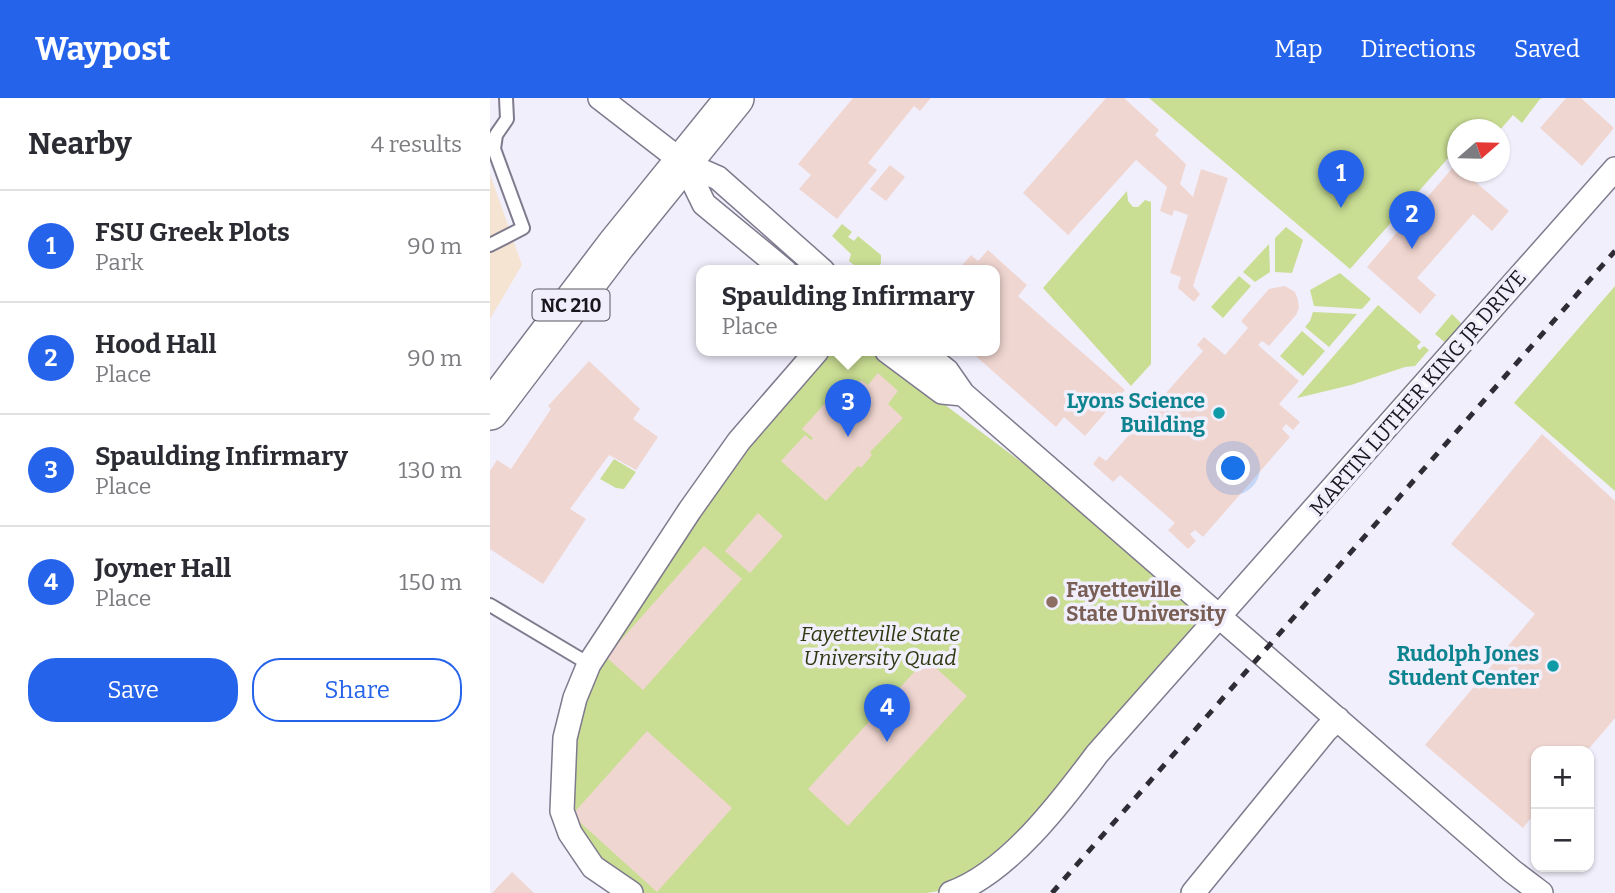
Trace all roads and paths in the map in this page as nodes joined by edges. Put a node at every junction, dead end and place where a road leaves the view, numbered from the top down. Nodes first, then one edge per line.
1 (506, 98) edge
2 (600, 98) edge
3 (735, 98) edge
4 (684, 163) junction
5 (1615, 169) edge
6 (490, 245) edge
7 (778, 265) edge
8 (816, 265) edge
9 (813, 356) edge
10 (894, 356) edge
11 (928, 356) edge
12 (963, 394) junction
13 (490, 411) edge
14 (490, 605) edge
15 (1220, 616) junction
16 (589, 664) junction
17 (1338, 719) junction
18 (631, 893) edge
19 (951, 893) edge
20 (1193, 893) edge
21 (1541, 893) edge

1 - 6 lane
2 - 4 street
3 - 4 main road, NC 210
4 - 7 street
4 - 8 street
4 - 13 main road, NC 210
5 - 15 street, MARTIN LUTHER KING JR DRIVE
9 - 16 street
10 - 12 street
11 - 12 street
12 - 15 street
14 - 16 lane
15 - 17 street
15 - 19 street, MARTIN LUTHER KING JR DRIVE
16 - 18 street
17 - 20 street
17 - 21 street

